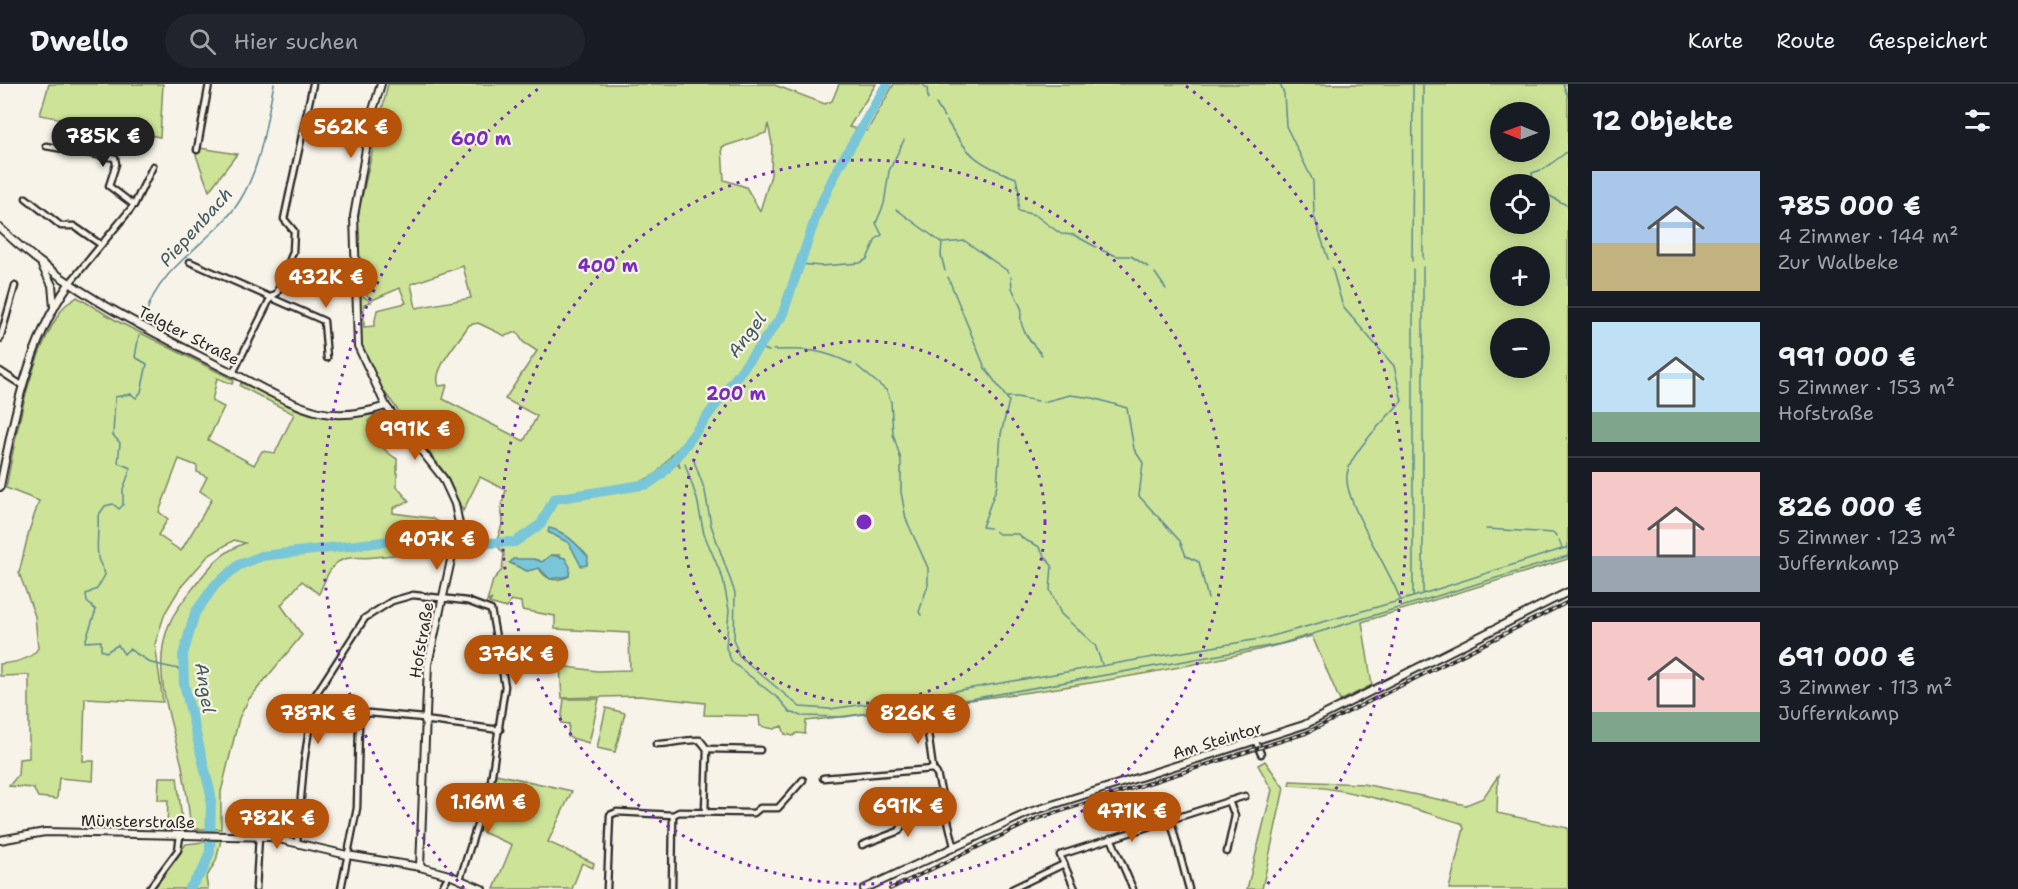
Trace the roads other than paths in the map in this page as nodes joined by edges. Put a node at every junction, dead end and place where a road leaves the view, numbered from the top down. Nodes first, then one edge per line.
1 (209, 84) edge
2 (313, 84) edge
3 (381, 84) edge
4 (46, 146) dead end
5 (197, 150) dead end
6 (153, 166) dead end
7 (26, 198) dead end
8 (134, 205) junction
9 (0, 228) edge
10 (100, 244) junction
11 (190, 262) dead end
12 (40, 263) junction
13 (69, 284) junction
14 (15, 285) dead end
15 (271, 297) junction
16 (54, 308) junction
17 (0, 339) edge
18 (327, 357) dead end
19 (0, 371) edge
20 (233, 373) junction
21 (23, 386) junction
22 (386, 406) junction
23 (0, 487) edge
24 (1568, 592) edge
25 (442, 597) junction
26 (926, 718) dead end
27 (424, 719) junction
28 (500, 730) junction
29 (1256, 742) junction
30 (656, 744) dead end
31 (707, 749) junction
32 (760, 750) dead end
33 (1261, 754) dead end
34 (933, 770) junction
35 (823, 778) dead end
36 (803, 780) dead end
37 (1245, 796) dead end
38 (1229, 801) junction
39 (945, 810) junction
40 (705, 811) junction
41 (673, 816) junction
42 (1170, 818) junction
43 (180, 836) junction
44 (259, 836) junction
45 (1111, 838) junction
46 (0, 840) edge
47 (297, 843) junction
48 (862, 845) dead end
49 (954, 846) junction
50 (1227, 852) dead end
51 (347, 855) junction
52 (1064, 864) junction
53 (420, 867) junction
54 (449, 875) junction
55 (460, 879) junction
56 (149, 889) edge
57 (256, 889) edge
58 (341, 889) edge
59 (441, 889) edge
60 (482, 889) edge
61 (607, 889) edge
62 (672, 889) edge
63 (864, 889) edge
64 (1012, 889) edge
65 (1074, 889) edge
66 (1132, 889) edge
67 (1189, 889) edge

1 - 5 street
2 - 15 street
3 - 22 street, Hofstraße
4 - 8 street
6 - 8 street
7 - 10 street
8 - 10 street
9 - 12 street, Telgter Straße
10 - 13 street
11 - 15 street
12 - 13 street, Telgter Straße
12 - 16 street
13 - 16 street
13 - 20 street, Telgter Straße
14 - 17 street
15 - 18 street
15 - 20 street
16 - 21 street
19 - 21 street
20 - 22 street, Telgter Straße
21 - 23 street
22 - 25 street, Hofstraße
24 - 29 street, Am Steintor
25 - 27 street, Hofstraße
25 - 28 street
25 - 47 street
26 - 34 street
27 - 28 street
27 - 51 street
27 - 53 street, Hofstraße
28 - 55 street
29 - 33 street
29 - 49 street, Am Steintor
30 - 31 street
31 - 32 street
31 - 40 street
34 - 35 street
34 - 39 street
36 - 40 street
37 - 38 street
38 - 42 street
38 - 50 street
39 - 48 street
39 - 49 street
40 - 41 street
41 - 61 street
41 - 62 street
42 - 45 street
42 - 67 street
43 - 44 street, Münsterstraße
43 - 46 street, Münsterstraße
43 - 56 street
44 - 47 street, Münsterstraße
44 - 57 street
45 - 52 street
45 - 66 street
47 - 51 street, Münsterstraße
49 - 63 street, Am Steintor
51 - 53 street, Münsterstraße
51 - 58 street
52 - 64 street
52 - 65 street
53 - 54 street
54 - 55 street
54 - 59 street
55 - 60 street

